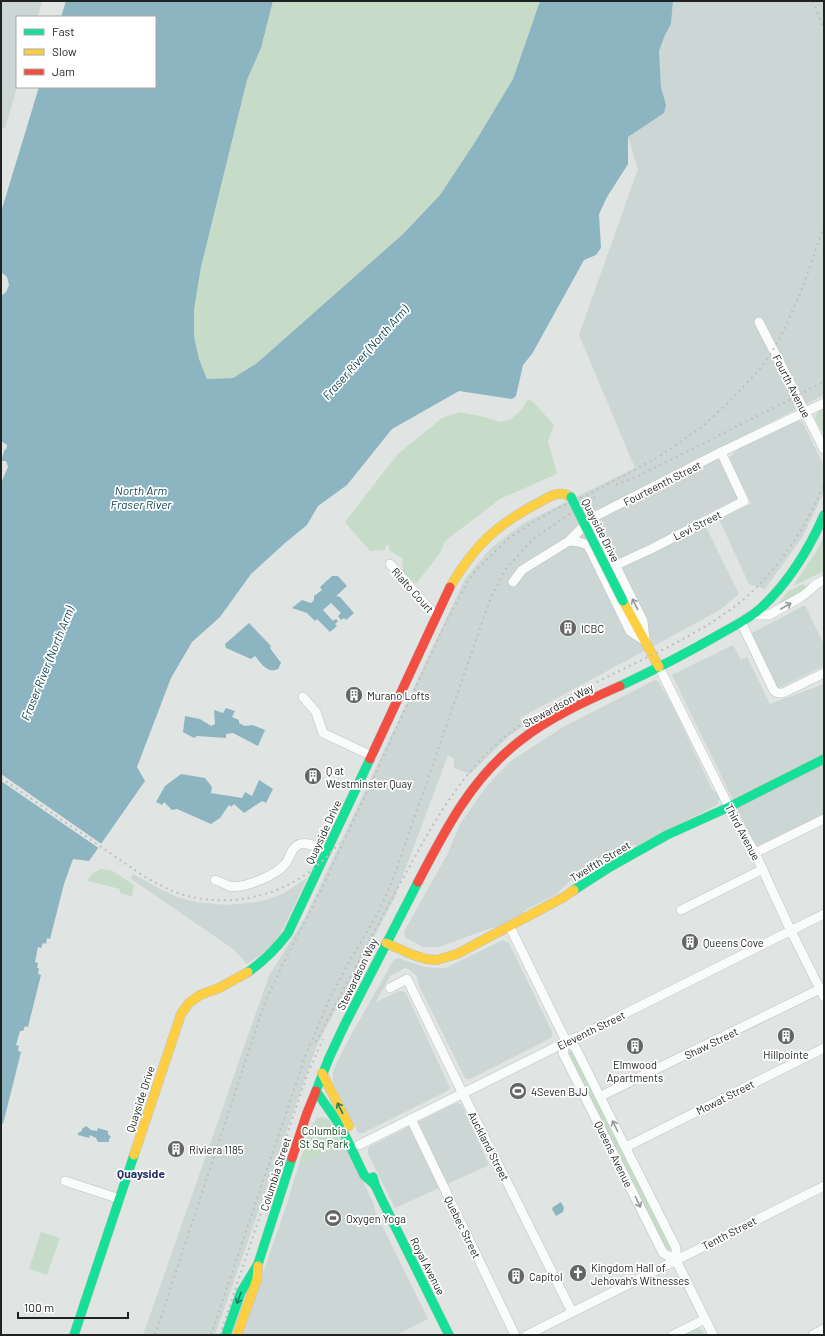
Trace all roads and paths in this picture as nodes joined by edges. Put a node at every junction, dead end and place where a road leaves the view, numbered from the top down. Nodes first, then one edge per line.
1 (759, 322) dead end
2 (824, 402) edge
3 (806, 412) junction
4 (824, 450) edge
5 (721, 452) junction
6 (824, 514) edge
7 (592, 518) junction
8 (570, 541) junction
9 (390, 564) dead end
10 (615, 566) junction
11 (601, 572) junction
12 (824, 580) edge
13 (513, 582) dead end
14 (752, 615) junction
15 (436, 616) junction
16 (740, 622) junction
17 (645, 641) junction
18 (659, 667) junction
19 (824, 673) edge
20 (303, 697) dead end
21 (372, 756) junction
22 (824, 759) edge
23 (729, 806) junction
24 (824, 819) edge
25 (327, 851) junction
26 (755, 853) junction
27 (763, 869) junction
28 (215, 880) dead end
29 (681, 910) dead end
30 (824, 914) edge
31 (510, 927) junction
32 (791, 931) junction
33 (386, 943) junction
34 (390, 988) dead end
35 (822, 993) edge
36 (566, 1041) junction
37 (824, 1048) edge
38 (322, 1073) junction
39 (316, 1091) junction
40 (463, 1094) junction
41 (601, 1096) junction
42 (411, 1119) junction
43 (359, 1145) junction
44 (626, 1147) junction
45 (65, 1181) dead end
46 (375, 1185) junction
47 (824, 1186) edge
48 (120, 1199) junction
49 (676, 1260) junction
50 (258, 1264) junction
51 (572, 1312) junction
52 (705, 1319) junction
53 (824, 1329) edge
54 (74, 1335) edge
55 (226, 1335) edge
56 (237, 1335) edge
57 (449, 1335) edge
58 (515, 1335) edge
59 (527, 1335) edge
60 (673, 1335) edge
61 (713, 1335) edge
62 (813, 1335) edge

1 - 3 street, Fourth Avenue
2 - 3 street, Fourteenth Street
3 - 4 street, Fourth Avenue
3 - 5 street, Fourteenth Street
5 - 7 street, Fourteenth Street
5 - 10 street, Levi Street
6 - 14 street, Stewardson Way
7 - 8 street, Fourteenth Street
7 - 10 street
8 - 11 street
8 - 13 street, Fourteenth Street
9 - 15 street, Rialto Court
10 - 11 street, Levi Street
17 -> 10 street
11 - 17 street
14 -> 12 street
14 - 16 street, Stewardson Way
15 - 17 street, Quayside Drive, bridge
15 - 21 street, Quayside Drive
16 - 18 street, Stewardson Way
16 - 19 street
17 - 18 street, Quayside Drive
18 - 23 street, Third Avenue
18 - 33 street, Stewardson Way
20 - 21 street
21 - 25 street, Quayside Drive
22 - 23 street, Twelfth Street
23 - 26 street, Third Avenue
23 - 31 street, Twelfth Street
24 - 26 street
25 - 28 street
25 - 48 street, Quayside Drive
26 - 27 street, Third Avenue
27 - 29 street
27 - 32 street, Third Avenue
30 - 32 street, Eleventh Street
31 - 33 street, Twelfth Street
31 - 36 street, Queens Avenue
32 - 35 street, Third Avenue
32 - 36 street, Eleventh Street
33 - 38 street, Stewardson Way
34 - 40 street, Auckland Street
35 - 41 street, Shaw Street
36 - 40 street, Eleventh Street
36 - 41 street, Queens Avenue
36 -> 49 street, Queens Avenue
37 - 44 street, Mowat Street
38 - 39 street, Stewardson Way
43 -> 38 street, Royal Avenue
39 - 46 street, Royal Avenue
39 - 50 street, Columbia Street
40 - 42 street, Eleventh Street
40 - 51 street, Auckland Street
44 -> 41 street, Queens Avenue
42 - 43 street, Eleventh Street
42 - 58 street, Quebec Street
43 - 46 street, Royal Avenue
44 - 49 street, Queens Avenue
45 - 48 street
46 - 57 street, Royal Avenue
47 - 49 street, Tenth Street
48 - 54 street, Quayside Drive
49 - 51 street, Tenth Street
49 - 52 street, Queens Avenue
50 -> 55 street, Columbia Street
50 - 56 street, Columbia Street
51 - 59 street, Tenth Street
52 - 60 street
52 - 61 street, Queens Avenue
53 - 62 street

